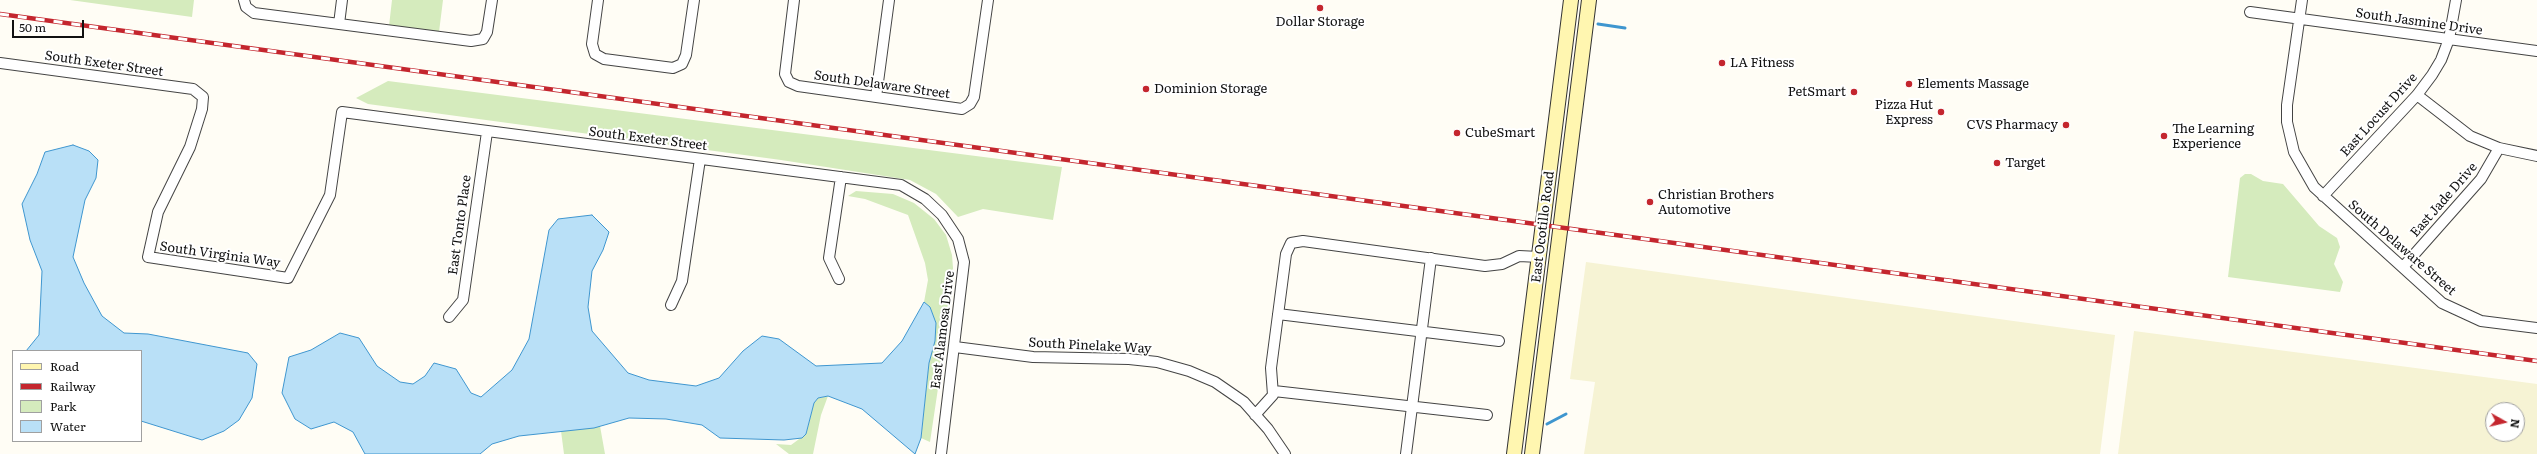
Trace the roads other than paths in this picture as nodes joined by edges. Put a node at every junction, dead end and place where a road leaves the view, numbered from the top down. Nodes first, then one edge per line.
1 (342, 0) edge
2 (492, 0) edge
3 (598, 0) edge
4 (694, 0) edge
5 (794, 0) edge
6 (889, 0) edge
7 (988, 0) edge
8 (1571, 0) edge
9 (1589, 0) edge
10 (2302, 0) edge
11 (2456, 0) edge
12 (245, 4) edge
13 (2250, 12) dead end
14 (2300, 19) junction
15 (339, 24) junction
16 (2449, 39) junction
17 (2537, 50) edge
18 (0, 63) edge
19 (2417, 95) junction
20 (876, 97) junction
21 (487, 132) junction
22 (2499, 148) junction
23 (2537, 156) edge
24 (700, 159) junction
25 (841, 177) junction
26 (2323, 196) junction
27 (942, 215) joint
28 (148, 257) joint
29 (1539, 257) junction
30 (1431, 258) junction
31 (2403, 267) junction
32 (288, 278) joint
33 (839, 280) dead end
34 (671, 305) dead end
35 (1278, 314) junction
36 (449, 317) dead end
37 (2537, 328) edge
38 (1420, 332) junction
39 (1499, 341) dead end
40 (955, 347) junction
41 (1274, 391) junction
42 (1412, 406) junction
43 (1487, 414) dead end
44 (1255, 415) junction
45 (941, 454) edge
46 (1285, 454) edge
47 (1406, 454) edge
48 (1514, 454) edge
49 (1532, 454) edge

1 - 15 street
2 - 15 street
3 - 4 street
5 - 20 street, South Delaware Street
6 - 20 street
7 - 20 street, South Delaware Street
8 - 29 main road, East Ocotillo Road
9 - 49 main road, East Ocotillo Road
10 - 14 street, South Delaware Street
11 - 16 street, East Locust Drive
12 - 15 street
13 - 14 street, South Jasmine Drive
14 - 16 street, South Jasmine Drive
14 - 26 street, South Delaware Street
16 - 17 street, South Jasmine Drive
16 - 19 street, East Locust Drive
18 - 28 street, South Exeter Street
19 - 22 street
19 - 26 street, East Locust Drive
21 - 24 street, South Exeter Street
21 - 32 street, South Exeter Street
21 - 36 street, East Tonto Place
22 - 23 street
22 - 31 street, East Jade Drive
24 - 25 street, South Exeter Street
24 - 34 street
25 - 27 street, South Exeter Street
25 - 33 street
26 - 31 street, South Delaware Street
27 - 40 street, East Alamosa Drive
28 - 32 street, South Virginia Way
29 - 30 street
29 - 48 main road, East Ocotillo Road
30 - 35 street
30 - 38 street
31 - 37 street, South Delaware Street
35 - 38 street
35 - 41 street
38 - 39 street
38 - 42 street
40 - 44 street, South Pinelake Way
40 - 45 street, East Alamosa Drive
41 - 42 street
41 - 44 street
42 - 43 street
42 - 47 street
44 - 46 street, South Pinelake Way

